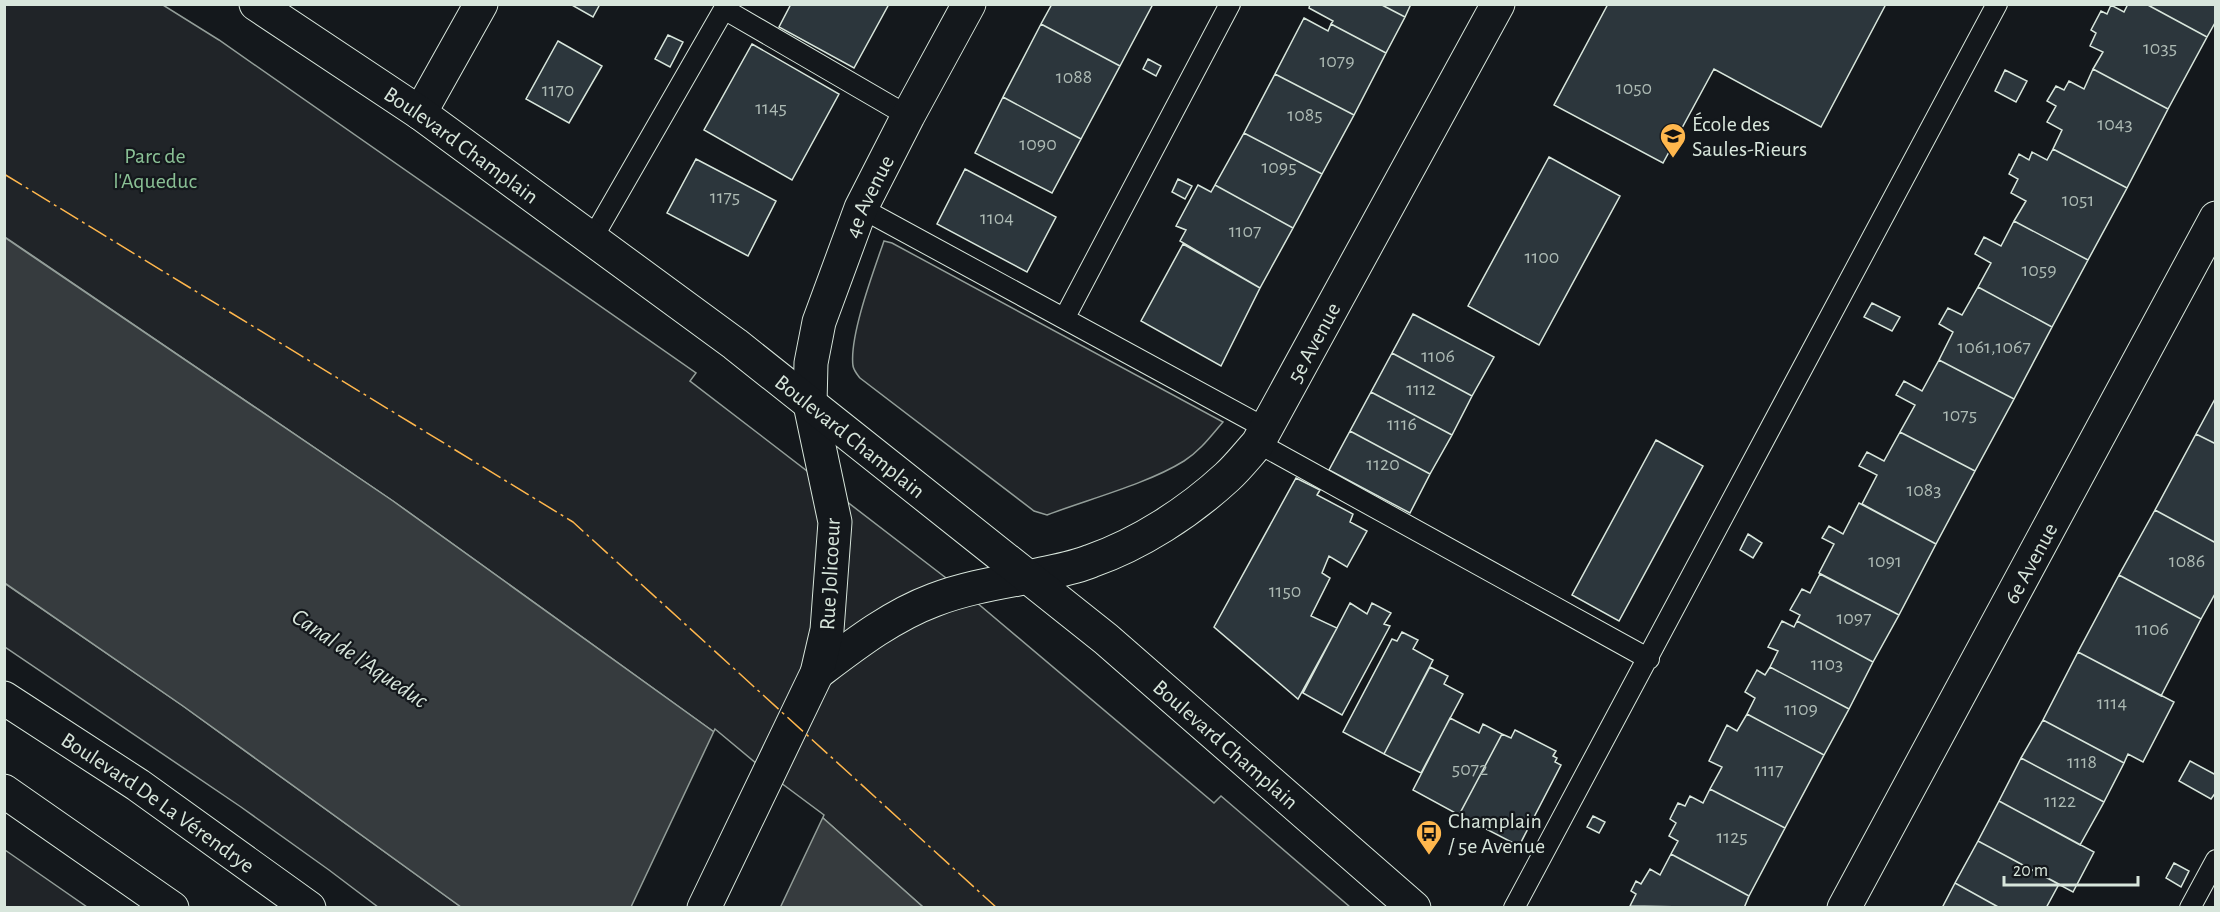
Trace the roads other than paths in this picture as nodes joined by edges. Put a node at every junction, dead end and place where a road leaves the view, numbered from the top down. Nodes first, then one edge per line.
1 (256, 4) edge
2 (481, 4) edge
3 (969, 4) edge
4 (1230, 4) edge
5 (1498, 4) edge
6 (1997, 4) edge
7 (726, 7) edge
8 (420, 113) junction
9 (908, 116) junction
10 (861, 208) junction
11 (2216, 218) edge
12 (592, 239) junction
13 (1065, 317) junction
14 (810, 404) junction
15 (1262, 436) junction
16 (1029, 577) junction
17 (1648, 659) junction
18 (817, 673) junction
19 (4, 698) edge
20 (4, 791) edge
21 (2216, 860) edge
22 (172, 908) edge
23 (309, 908) edge
24 (704, 908) edge
25 (1414, 908) edge
26 (1514, 908) edge
27 (1844, 908) edge
28 (2190, 908) edge

1 - 8 street, Boulevard Champlain
2 - 8 street
3 - 9 street, 4e Avenue
4 - 13 lane
5 - 15 street, 5e Avenue
6 - 17 lane
7 - 9 lane
7 - 12 lane
8 - 12 street, Boulevard Champlain
9 - 10 street, 4e Avenue
10 - 13 lane
10 - 14 street, 4e Avenue
11 - 27 street, 6e Avenue
12 - 14 street, Boulevard Champlain
13 - 15 lane
14 - 16 street, Boulevard Champlain
14 - 18 street, Rue Jolicoeur
15 - 16 street, 5e Avenue
15 - 17 lane
16 - 18 street, Rue Jolicoeur
16 - 25 street, Boulevard Champlain
17 - 26 lane
18 - 24 street, Rue Jolicoeur
19 - 23 street, Boulevard De La Vérendrye
20 - 22 street
21 - 28 lane

